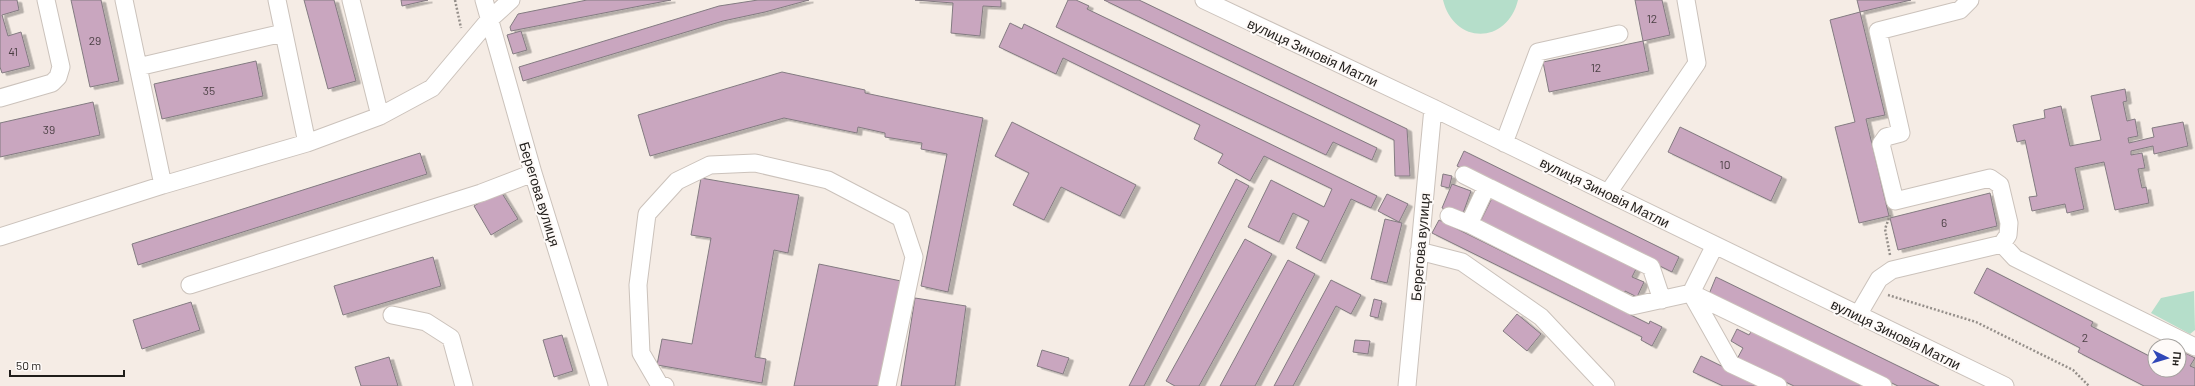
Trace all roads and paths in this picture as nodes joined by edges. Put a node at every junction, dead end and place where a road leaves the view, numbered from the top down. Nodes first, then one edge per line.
1 (46, 0) edge
2 (124, 0) edge
3 (278, 0) edge
4 (351, 0) edge
5 (455, 0) edge
6 (484, 0) edge
7 (511, 0) edge
8 (1204, 0) edge
9 (1686, 0) edge
10 (1970, 0) edge
11 (489, 20) junction
12 (283, 33) junction
13 (1619, 34) dead end
14 (465, 48) junction
15 (138, 67) junction
16 (0, 98) edge
17 (1433, 108) junction
18 (380, 116) junction
19 (307, 143) junction
20 (1504, 143) junction
21 (533, 173) junction
22 (1464, 175) dead end
23 (163, 185) junction
24 (1490, 188) junction
25 (1608, 193) junction
26 (1895, 201) junction
27 (1449, 216) dead end
28 (1469, 224) junction
29 (0, 237) edge
30 (2002, 244) junction
31 (1715, 246) junction
32 (1419, 251) junction
33 (1892, 270) junction
34 (190, 285) dead end
35 (1872, 290) junction
36 (1691, 293) junction
37 (1662, 300) junction
38 (392, 315) dead end
39 (1858, 315) junction
40 (2194, 345) edge
41 (464, 386) edge
42 (599, 386) edge
43 (665, 386) edge
44 (887, 386) edge
45 (1407, 386) edge
46 (1606, 386) edge
47 (1778, 386) edge
48 (1882, 386) edge
49 (2005, 386) edge
50 (2089, 386) edge

1 - 16 street
2 - 15 street
3 - 12 street
4 - 18 street
5 - 14 path
6 - 11 street, Берегова вулиця
7 - 11 street
8 - 17 street, вулиця Зиновія Матли
9 - 25 street
10 - 26 street
11 - 14 street
11 - 21 street, Берегова вулиця
12 - 15 street
12 - 19 street
13 - 20 street
14 - 18 street
15 - 23 street
17 - 20 street, вулиця Зиновія Матли
17 - 32 street, Берегова вулиця
18 - 19 street
19 - 23 street
20 - 25 street, вулиця Зиновія Матли
21 - 34 street
21 - 42 street, Берегова вулиця
22 - 24 street
23 - 29 street
24 - 28 street
24 - 37 street
25 - 31 street, вулиця Зиновія Матли
26 - 30 street
26 - 33 path
27 - 28 street
28 - 37 street
30 - 33 street
30 - 40 street
31 - 36 street
31 - 39 street, вулиця Зиновія Матли
32 - 45 street, Берегова вулиця
32 - 46 street
33 - 35 street
35 - 39 street
35 - 50 path
36 - 37 street
36 - 47 street
36 - 48 street
38 - 41 street
39 - 49 street, вулиця Зиновія Матли
43 - 44 street

